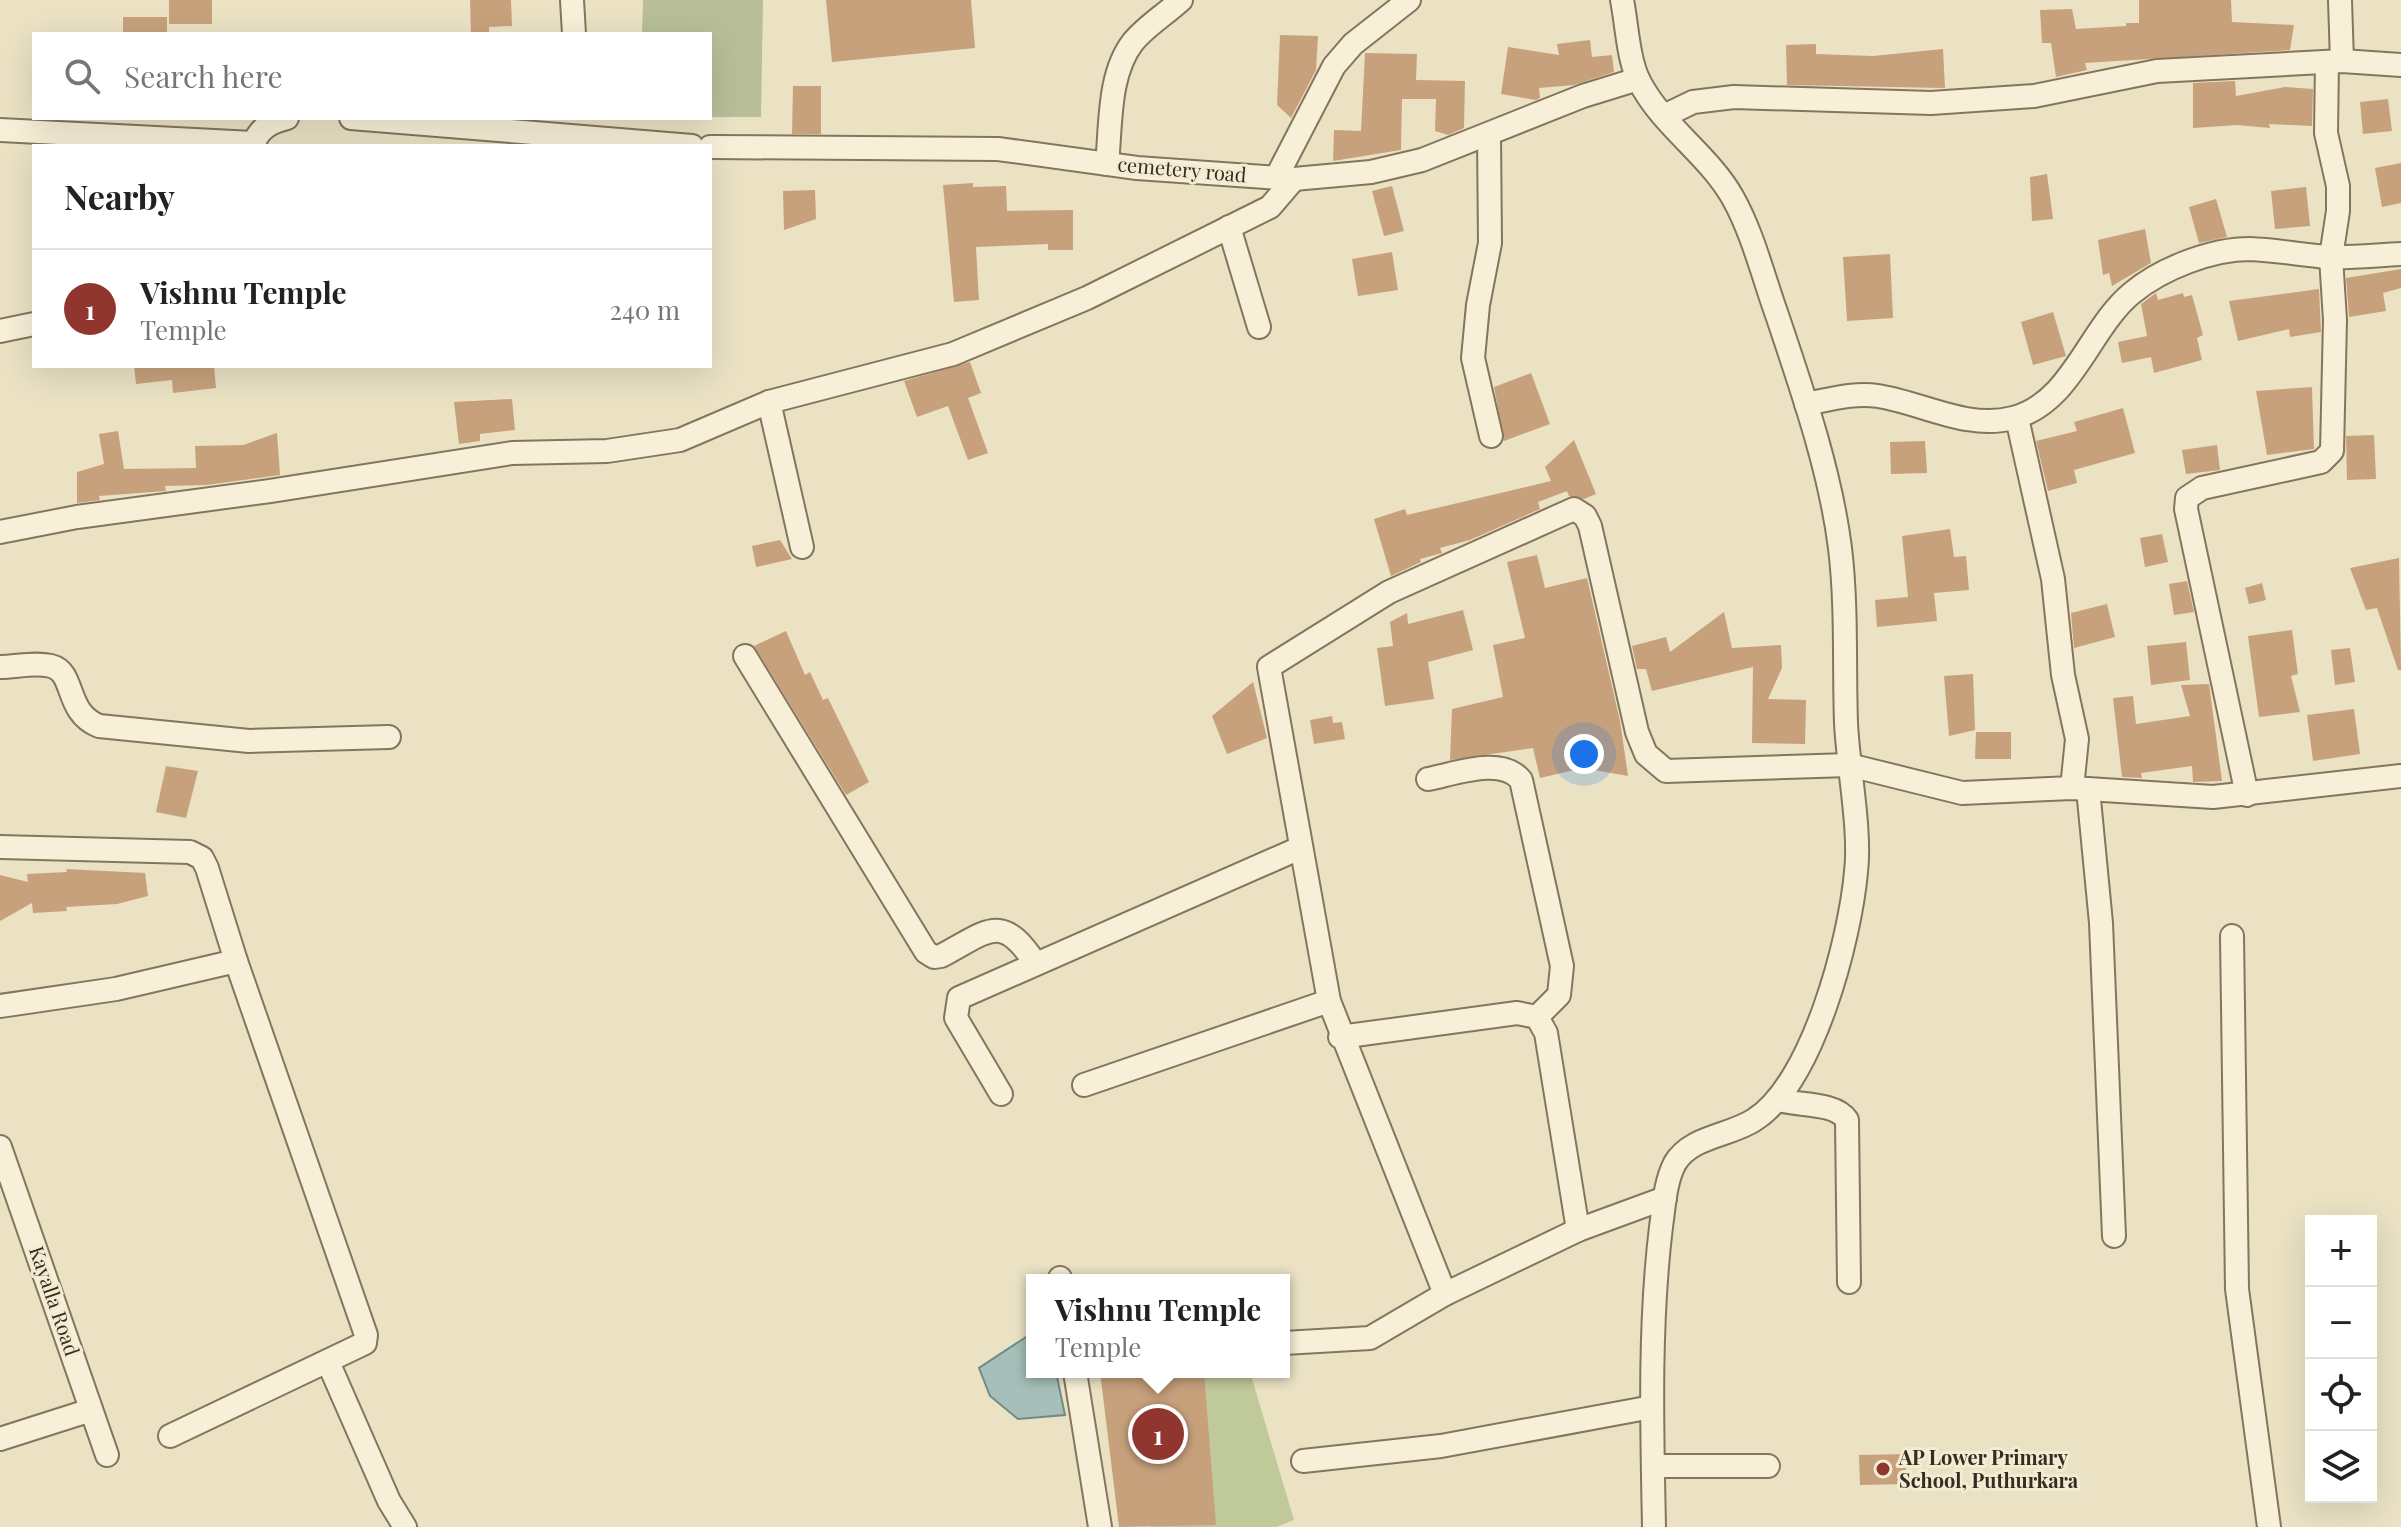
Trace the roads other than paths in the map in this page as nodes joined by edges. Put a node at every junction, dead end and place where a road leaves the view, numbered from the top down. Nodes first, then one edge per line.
1 (572, 0) edge
2 (1181, 0) edge
3 (1409, 0) edge
4 (1622, 0) edge
5 (2340, 0) edge
6 (574, 32) edge
7 (2334, 62) junction
8 (2401, 65) edge
9 (1638, 79) junction
10 (1664, 116) junction
11 (280, 120) edge
12 (412, 120) edge
13 (564, 125) edge
14 (0, 130) edge
15 (1489, 136) junction
16 (236, 144) edge
17 (254, 144) edge
18 (680, 144) edge
19 (712, 147) edge
20 (1107, 164) junction
21 (1285, 178) junction
22 (1229, 227) junction
23 (2401, 254) edge
24 (2331, 257) junction
25 (32, 324) edge
26 (1259, 327) dead end
27 (0, 331) edge
28 (769, 402) junction
29 (1806, 404) junction
30 (2017, 418) junction
31 (1491, 436) dead end
32 (0, 532) edge
33 (802, 547) dead end
34 (745, 656) dead end
35 (0, 667) edge
36 (389, 737) dead end
37 (1849, 765) junction
38 (2401, 776) edge
39 (1428, 779) dead end
40 (2080, 788) junction
41 (2247, 795) junction
42 (0, 847) edge
43 (1300, 848) junction
44 (2232, 936) dead end
45 (236, 961) junction
46 (1035, 963) junction
47 (1329, 1001) junction
48 (0, 1006) edge
49 (1537, 1017) junction
50 (1340, 1037) junction
51 (1084, 1085) dead end
52 (1001, 1094) dead end
53 (1779, 1100) junction
54 (0, 1147) edge
55 (1665, 1198) junction
56 (1578, 1230) junction
57 (2114, 1236) dead end
58 (1849, 1282) dead end
59 (1445, 1294) junction
60 (1290, 1343) edge
61 (328, 1362) junction
62 (1076, 1378) edge
63 (1652, 1407) junction
64 (91, 1410) junction
65 (170, 1436) dead end
66 (0, 1439) edge
67 (107, 1455) dead end
68 (1303, 1461) dead end
69 (1653, 1466) junction
70 (1768, 1466) dead end
71 (405, 1527) edge
72 (1100, 1527) edge
73 (1654, 1527) edge
74 (2269, 1527) edge

1 - 6 street
2 - 20 street
3 - 21 street
4 - 9 street
5 - 7 street
7 - 8 street
7 - 10 street
7 - 24 street
9 - 10 street
9 - 15 street, cemetery road
10 - 29 street
11 - 17 street
12 - 13 street
13 - 18 street
14 - 16 street
15 - 21 street, cemetery road
15 - 31 street
19 - 20 street, cemetery road
20 - 21 street, cemetery road
21 - 22 street
22 - 26 street
22 - 28 street
23 - 24 street
24 - 30 street
24 - 41 street
25 - 27 street
28 - 32 street
28 - 33 street
29 - 30 street
29 - 37 street
30 - 40 street
34 - 46 street
35 - 36 street
37 - 40 street
37 - 43 street
37 - 53 street
38 - 41 street
39 - 49 street
40 - 41 street
40 - 57 street
42 - 45 street
43 - 46 street
43 - 47 street
44 - 74 street
45 - 48 street
45 - 61 street
46 - 52 street
47 - 50 street
47 - 51 street
49 - 50 street
49 - 56 street
50 - 59 street
53 - 55 street
53 - 58 street
54 - 64 street, Kayalla Road
55 - 56 street
55 - 63 street
56 - 59 street
59 - 60 street
61 - 65 street
61 - 71 street
62 - 72 street
63 - 68 street
63 - 69 street
64 - 66 street
64 - 67 street, Kayalla Road
69 - 70 street
69 - 73 street

